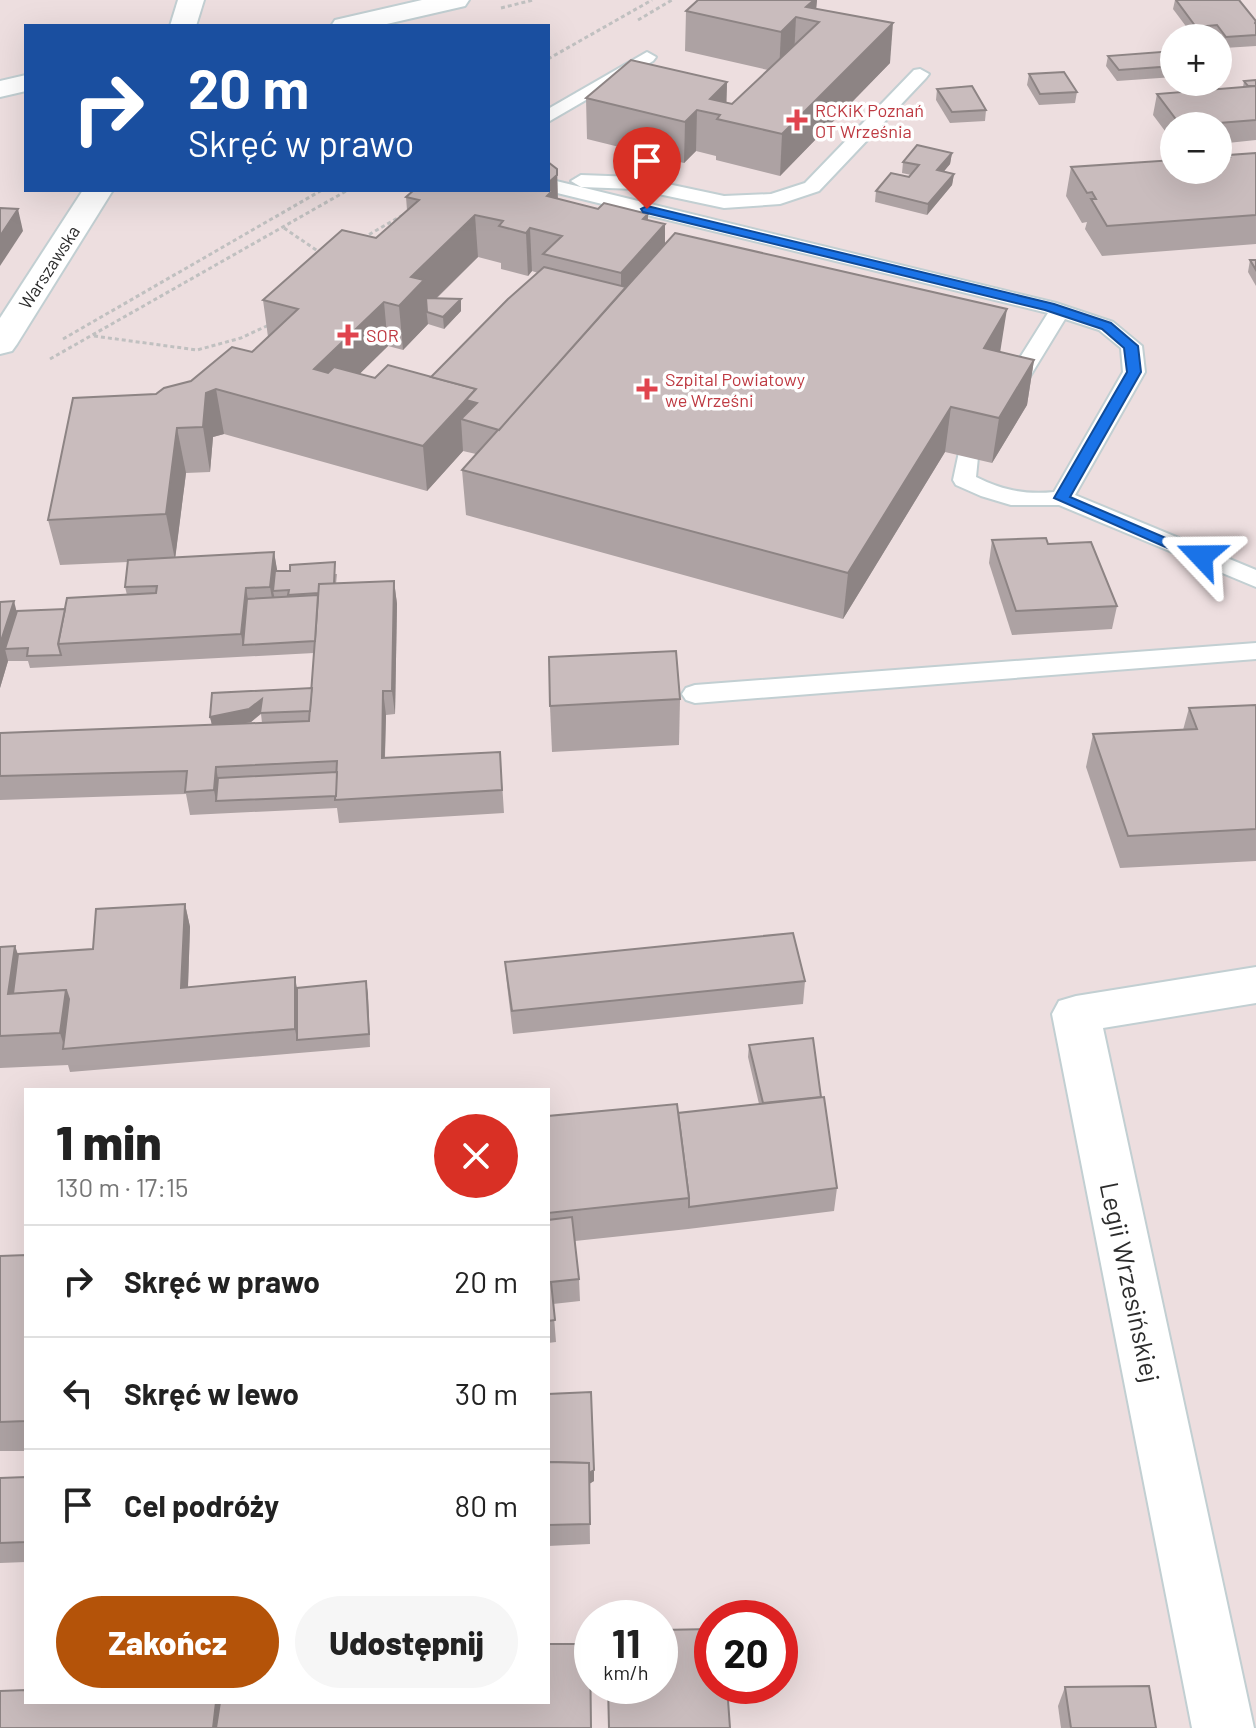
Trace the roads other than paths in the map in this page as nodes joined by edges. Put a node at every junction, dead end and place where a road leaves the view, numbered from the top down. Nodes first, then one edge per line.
1 (191, 0) edge
2 (456, 0) edge
3 (184, 24) edge
4 (353, 24) edge
5 (647, 57) dead end
6 (920, 74) dead end
7 (24, 83) edge
8 (0, 89) edge
9 (550, 116) edge
10 (550, 179) edge
11 (550, 186) edge
12 (97, 192) edge
13 (911, 273) junction
14 (881, 291) edge
15 (1060, 310) junction
16 (0, 344) edge
17 (1005, 399) edge
18 (967, 457) edge
19 (1062, 498) junction
20 (1256, 579) edge
21 (1256, 651) edge
22 (695, 694) dead end
23 (1256, 985) edge
24 (1223, 1728) edge

1 - 3 street
2 - 4 street
5 - 9 lane
6 - 10 lane
7 - 8 street
11 - 13 lane
12 - 16 street, Warszawska
13 - 14 lane
13 - 15 lane
15 - 17 lane
15 - 19 lane
18 - 19 lane
19 - 20 lane
21 - 22 lane
23 - 24 street, Legii Wrzesińskiej

